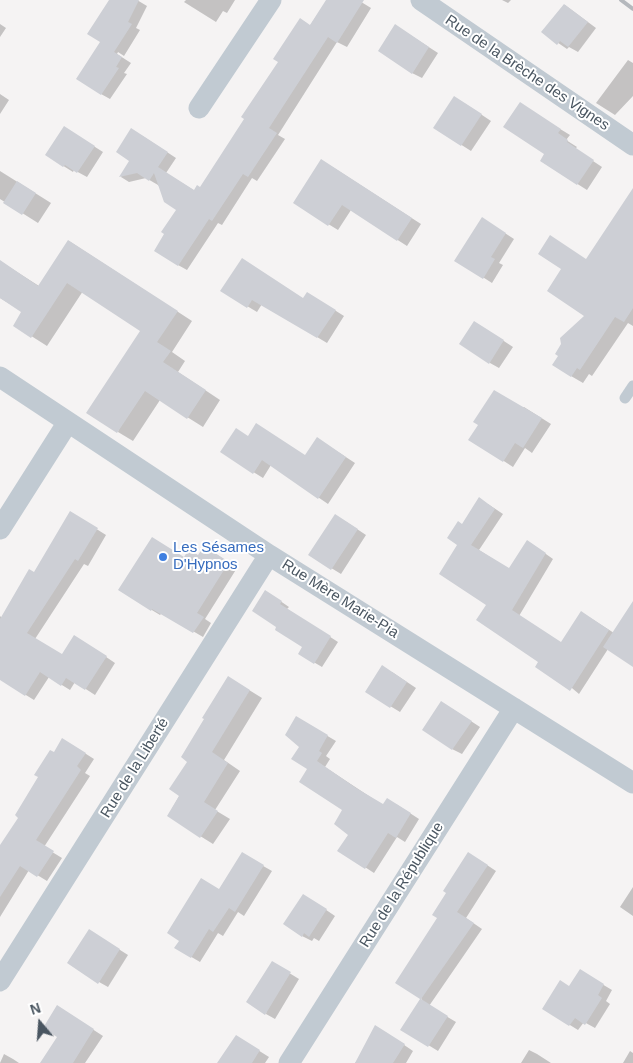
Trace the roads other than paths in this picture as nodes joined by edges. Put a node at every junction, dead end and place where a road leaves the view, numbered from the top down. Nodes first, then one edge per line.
1 (271, 0) edge
2 (421, 0) edge
3 (200, 108) dead end
4 (633, 145) edge
5 (0, 377) edge
6 (633, 386) edge
7 (625, 398) dead end
8 (68, 422) junction
9 (0, 530) edge
10 (269, 555) junction
11 (514, 708) junction
12 (633, 783) edge
13 (0, 981) edge
14 (289, 1063) edge

1 - 3 street
2 - 4 street, Rue de la Brèche des Vignes
5 - 8 street, Rue Mère Marie-Pia
6 - 7 lane
8 - 9 street
8 - 10 street, Rue Mère Marie-Pia
10 - 11 street, Rue Mère Marie-Pia
10 - 13 street, Rue de la Liberté
11 - 12 street, Rue Mère Marie-Pia
11 - 14 street, Rue de la République

